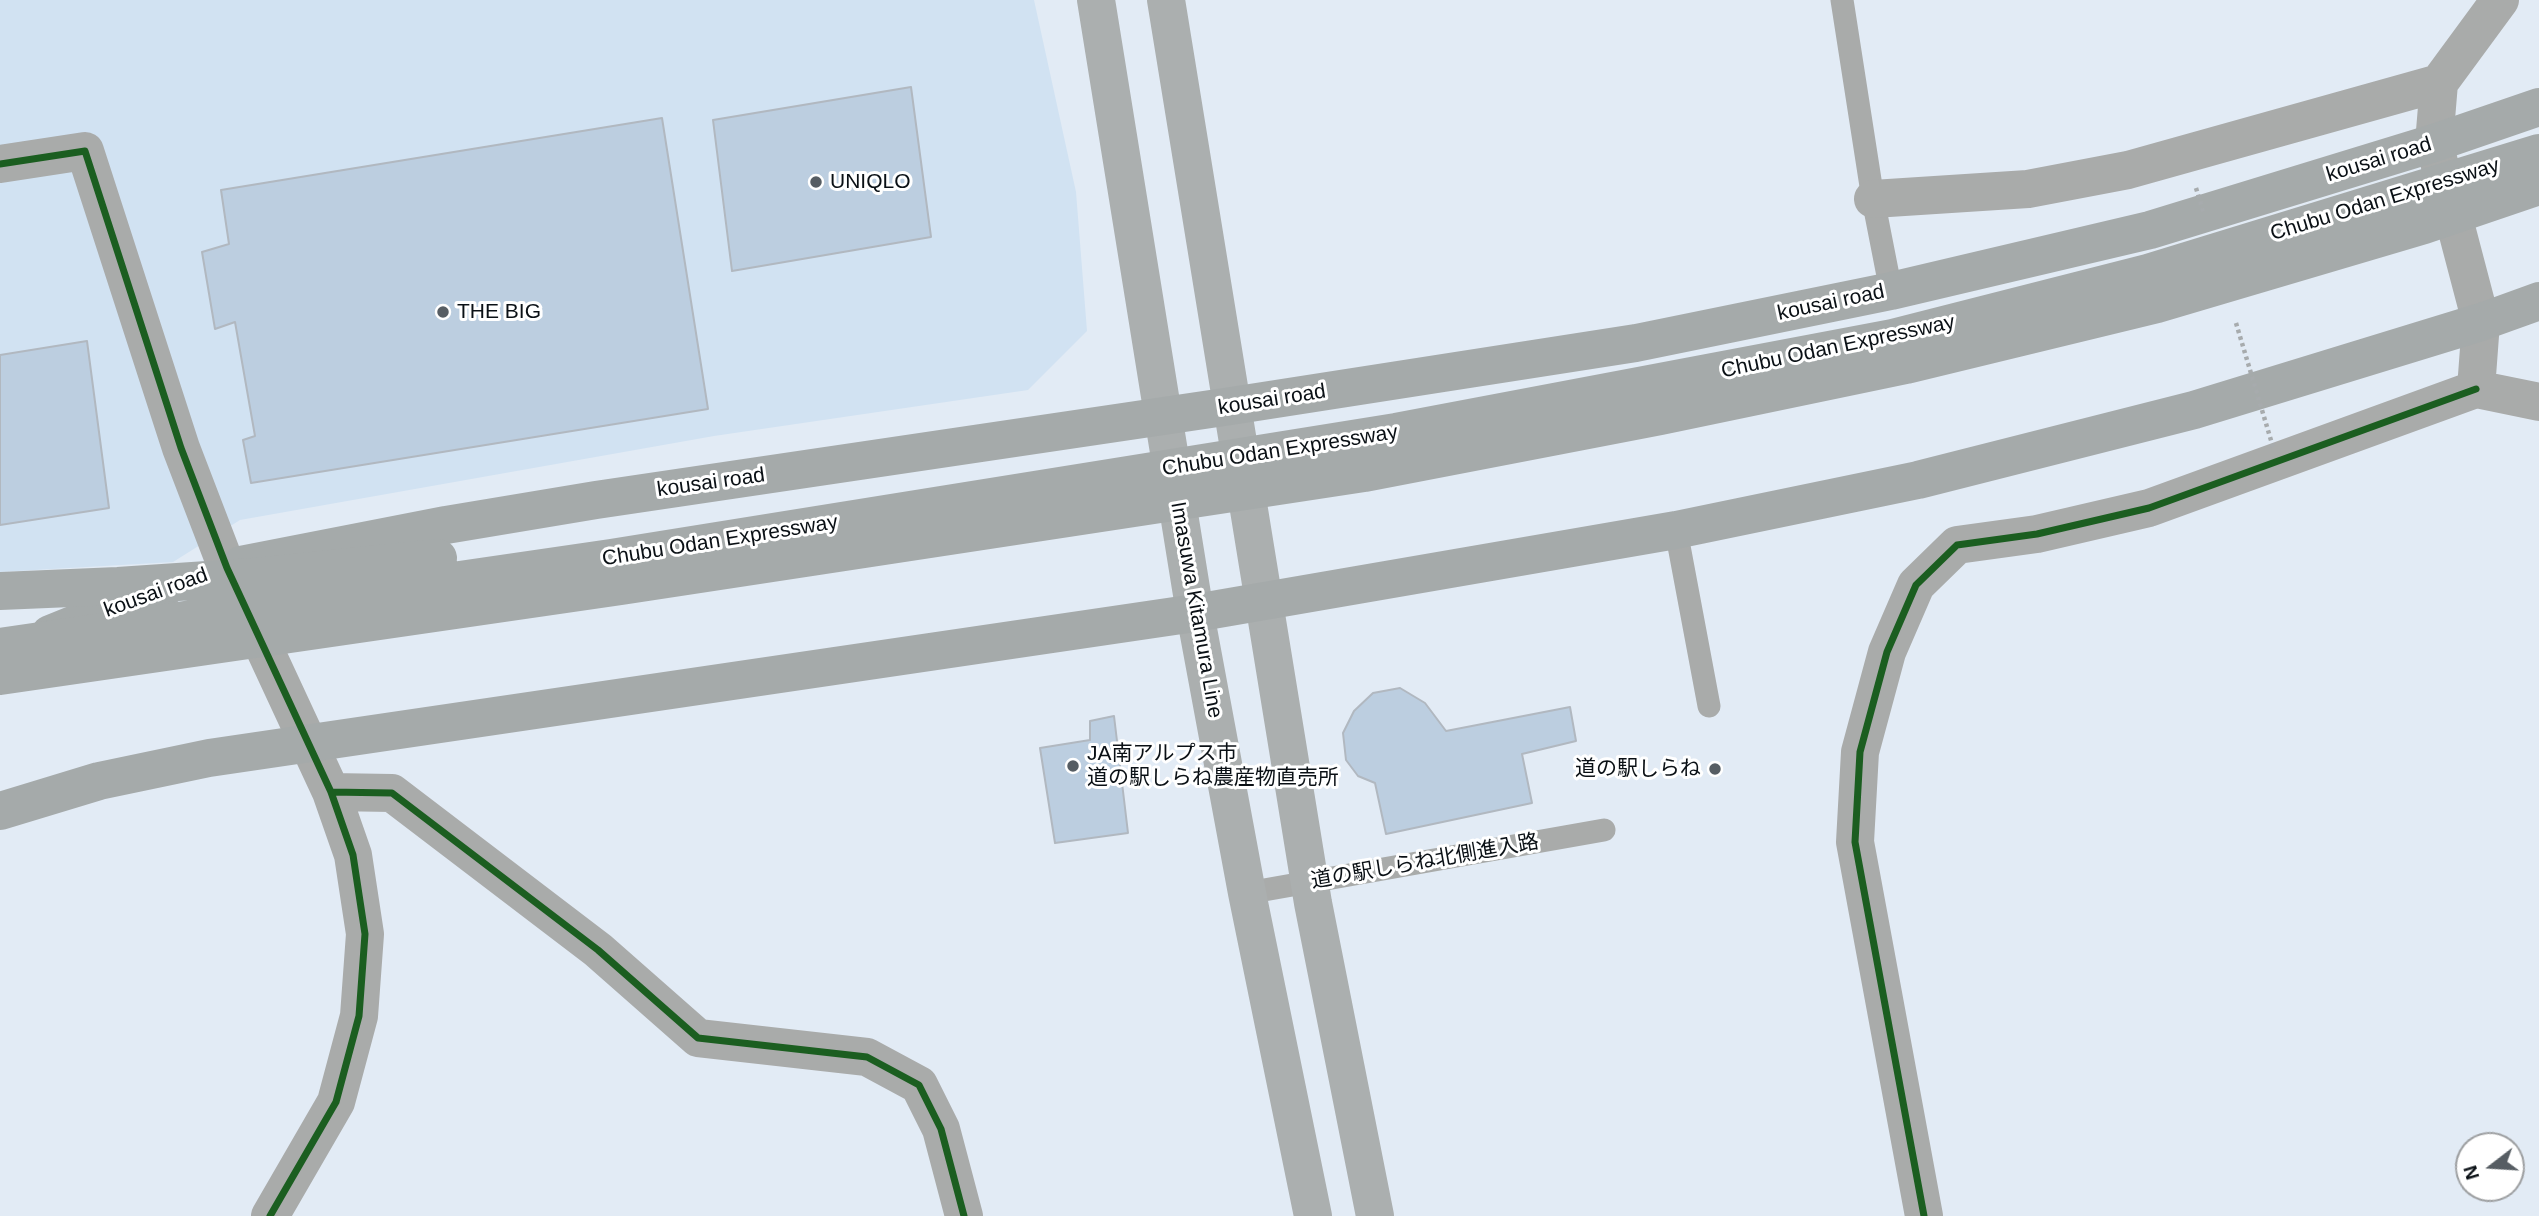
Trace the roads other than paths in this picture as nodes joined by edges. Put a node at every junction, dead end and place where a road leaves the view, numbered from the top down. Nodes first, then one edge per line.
1 (1096, 0) edge
2 (1166, 0) edge
3 (1842, 0) edge
4 (2500, 0) edge
5 (2439, 83) junction
6 (2539, 107) edge
7 (2434, 143) junction
8 (2539, 153) edge
9 (0, 164) edge
10 (2539, 186) edge
11 (1873, 199) junction
12 (1891, 291) junction
13 (2539, 301) edge
14 (2481, 322) junction
15 (2476, 389) junction
16 (2539, 401) edge
17 (1231, 406) junction
18 (1164, 415) junction
19 (1396, 432) junction
20 (1676, 530) junction
21 (227, 568) junction
22 (0, 591) edge
23 (565, 594) junction
24 (1263, 602) junction
25 (1195, 614) junction
26 (0, 647) edge
27 (0, 655) edge
28 (0, 676) edge
29 (0, 702) edge
30 (1709, 706) dead end
31 (308, 742) junction
32 (331, 792) junction
33 (0, 811) edge
34 (1604, 830) dead end
35 (1310, 882) junction
36 (1247, 893) junction
37 (270, 1216) edge
38 (964, 1216) edge
39 (1313, 1216) edge
40 (1375, 1216) edge
41 (1924, 1216) edge

1 - 18 main road, Imasuwa Kitamura Line
2 - 17 main road
3 - 11 lane
4 - 5 street
5 - 7 street
5 - 11 street
6 - 7 highway, kousai road
7 - 12 highway, kousai road
7 - 14 street
8 - 19 highway, Chubu Odan Expressway, bridge
9 - 21 street
10 - 23 highway, Chubu Odan Expressway, bridge
11 - 12 lane
12 - 17 highway, kousai road
13 - 14 highway
14 - 15 street
14 - 20 highway
15 - 16 street
15 - 41 street
17 - 18 highway, kousai road
17 - 24 main road
18 - 21 highway, kousai road
18 - 25 main road, Imasuwa Kitamura Line
19 - 22 highway, bridge
19 - 26 highway, Chubu Odan Expressway, bridge
20 - 24 highway
20 - 30 lane
21 - 27 highway, kousai road
21 - 31 street
23 - 28 highway, Chubu Odan Expressway, bridge
23 - 29 highway, bridge
24 - 25 highway
24 - 35 main road
25 - 31 highway
25 - 36 main road, Imasuwa Kitamura Line
31 - 32 street
31 - 33 highway
32 - 37 street
32 - 38 street
34 - 35 lane, 道の駅しらね北側進入路
35 - 36 lane, 道の駅しらね北側進入路
35 - 40 main road
36 - 39 main road, Imasuwa Kitamura Line

